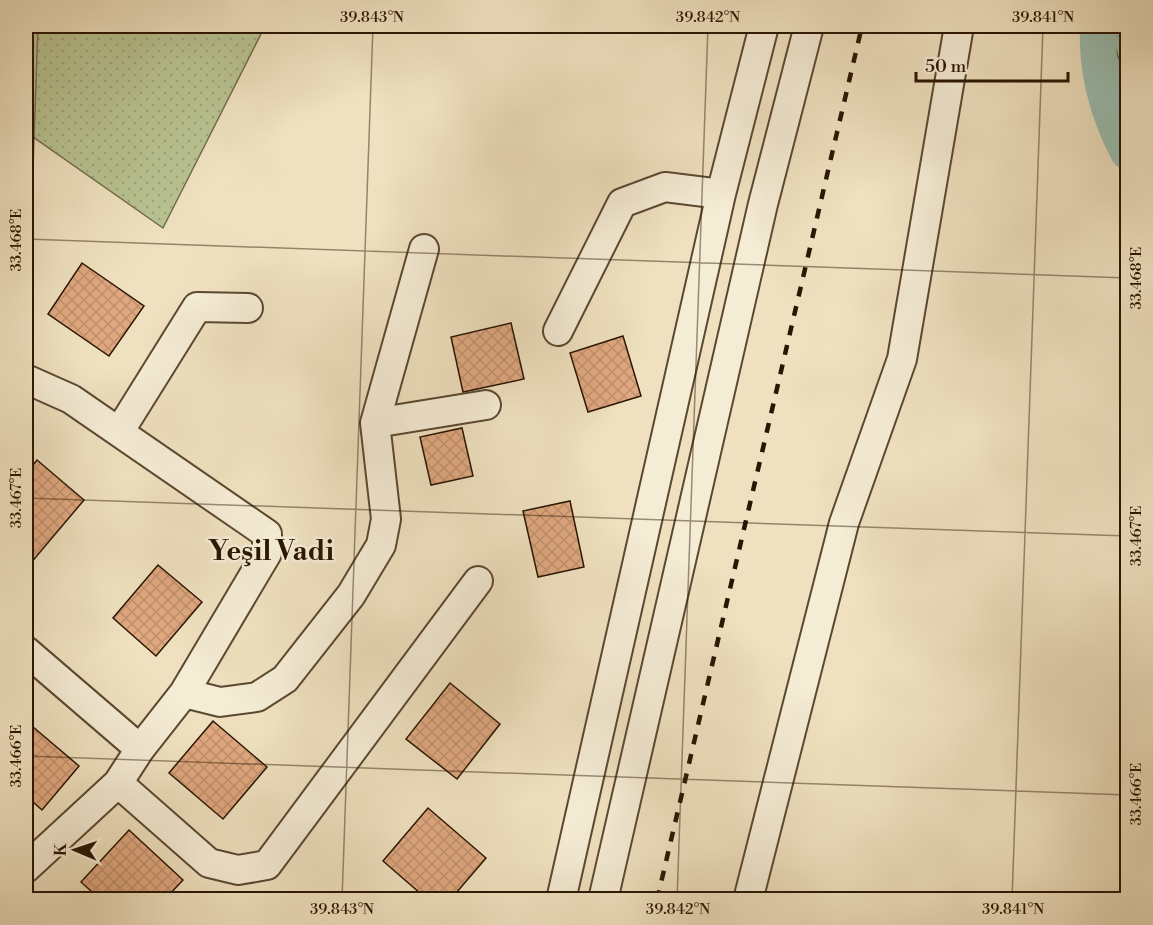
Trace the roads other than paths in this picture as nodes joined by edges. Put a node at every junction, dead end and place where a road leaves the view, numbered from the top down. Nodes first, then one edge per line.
1 (764, 26) edge
2 (809, 26) edge
3 (958, 26) edge
4 (721, 194) junction
5 (424, 249) dead end
6 (248, 308) dead end
7 (558, 331) dead end
8 (26, 379) edge
9 (486, 405) dead end
10 (375, 423) junction
11 (119, 432) junction
12 (478, 581) dead end
13 (26, 651) edge
14 (184, 693) junction
15 (140, 749) junction
16 (118, 783) junction
17 (26, 868) edge
18 (561, 900) edge
19 (603, 900) edge
20 (748, 900) edge

1 - 4 street
2 - 19 street
3 - 20 street
4 - 7 street
4 - 18 street
5 - 10 street
6 - 11 street
8 - 11 street
9 - 10 street
10 - 14 street
11 - 14 street
12 - 16 street
13 - 15 street
14 - 15 street
15 - 16 street
16 - 17 street

